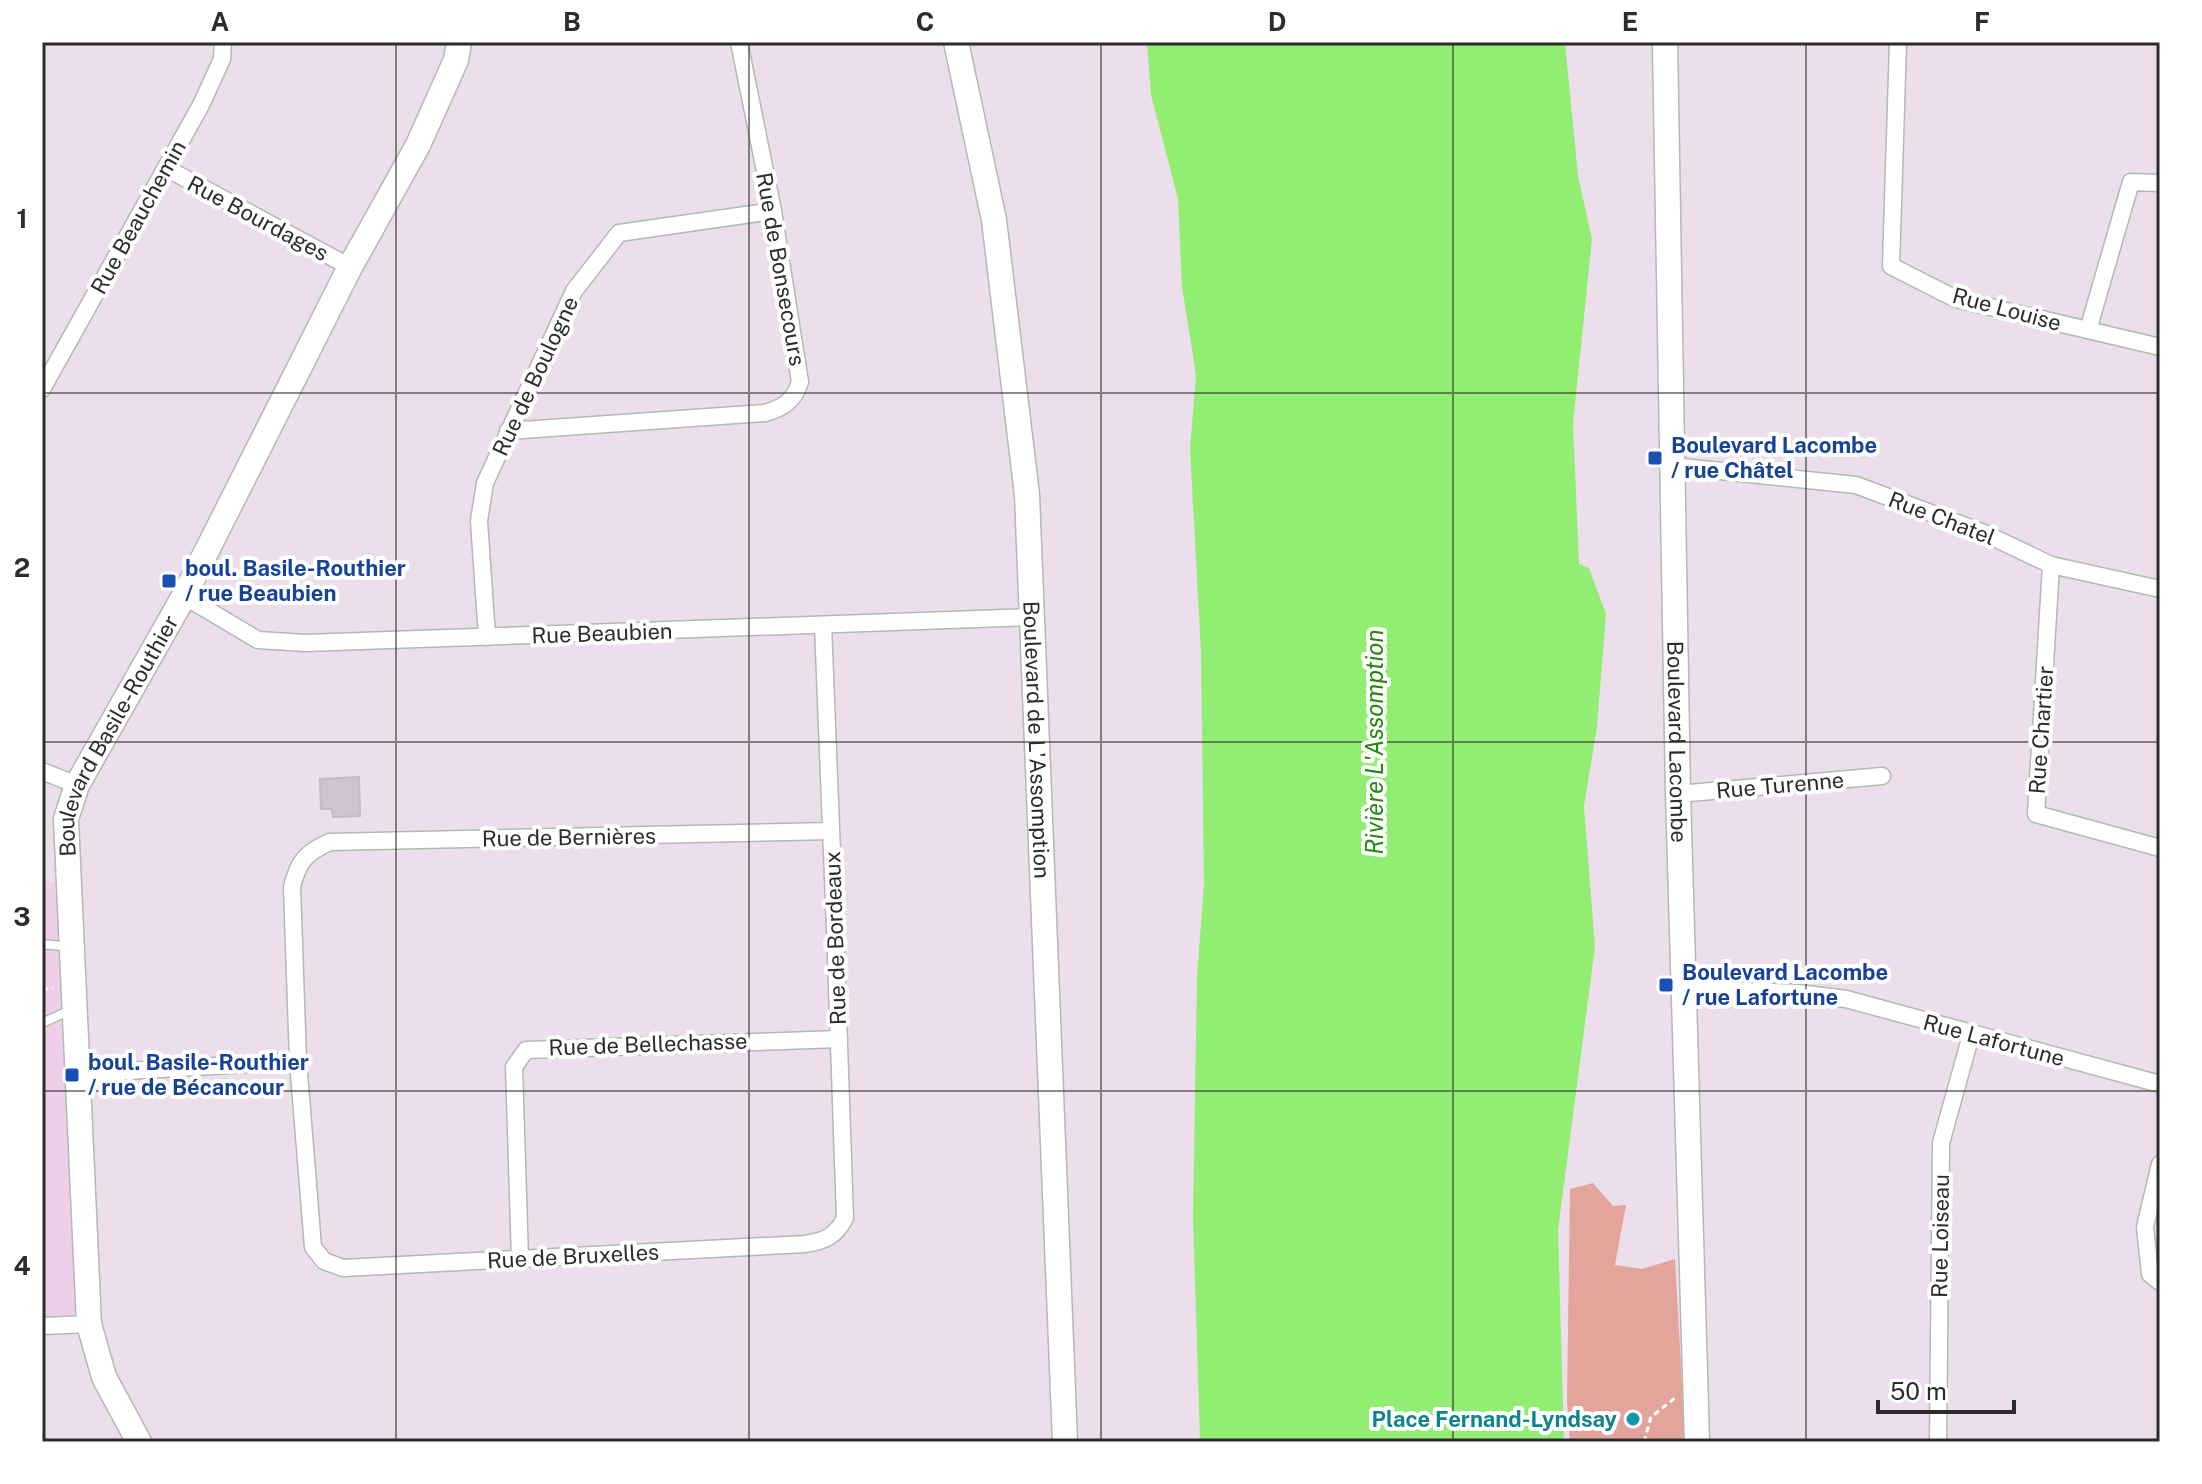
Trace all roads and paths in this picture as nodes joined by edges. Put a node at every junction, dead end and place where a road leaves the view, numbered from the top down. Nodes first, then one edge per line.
1 (223, 42) edge
2 (459, 42) edge
3 (739, 42) edge
4 (956, 42) edge
5 (1665, 42) edge
6 (1898, 42) edge
7 (166, 168) junction
8 (2160, 183) edge
9 (773, 211) junction
10 (350, 267) junction
11 (2088, 330) junction
12 (2160, 347) edge
13 (44, 382) edge
14 (508, 431) junction
15 (1672, 466) junction
16 (2051, 565) junction
17 (2160, 589) edge
18 (184, 596) junction
19 (1033, 617) junction
20 (823, 625) junction
21 (487, 637) junction
22 (42, 771) edge
23 (1882, 776) dead end
24 (77, 785) junction
25 (1678, 794) junction
26 (831, 831) junction
27 (2160, 848) edge
28 (42, 944) edge
29 (71, 947) junction
30 (42, 989) edge
31 (53, 989) dead end
32 (1683, 989) junction
33 (74, 1009) junction
34 (42, 1023) edge
35 (1971, 1035) junction
36 (839, 1039) junction
37 (298, 1061) junction
38 (77, 1074) junction
39 (2160, 1084) edge
40 (2160, 1164) edge
41 (823, 1241) joint
42 (520, 1259) junction
43 (2160, 1282) edge
44 (89, 1324) junction
45 (42, 1326) edge
46 (1695, 1386) junction
47 (139, 1442) edge
48 (1065, 1442) edge
49 (1644, 1442) edge
50 (1697, 1442) edge
51 (1938, 1442) edge

1 - 7 street, Rue Beauchemin
2 - 10 street, Boulevard Basile-Routhier
3 - 9 street, Rue de Bonsecours
4 - 19 street, Boulevard de L'Assomption
5 - 15 street, Boulevard Lacombe
6 - 11 street, Rue Louise
7 - 10 street, Rue Bourdages
7 - 13 street, Rue Beauchemin
8 - 11 street
9 - 14 street, Rue de Boulogne
9 - 14 street, Rue de Bonsecours
10 - 18 street, Boulevard Basile-Routhier
11 - 12 street, Rue Louise
14 - 21 street, Rue de Boulogne
15 - 16 street, Rue Chatel
15 - 25 street, Boulevard Lacombe
16 - 17 street, Rue Chatel
16 - 27 street, Rue Chartier
18 - 21 street, Rue Beaubien
18 - 24 street, Boulevard Basile-Routhier
19 - 20 street, Rue Beaubien
19 - 48 street, Boulevard de L'Assomption
20 - 21 street, Rue Beaubien
20 - 26 street, Rue de Bordeaux
22 - 24 street
23 - 25 street, Rue Turenne
24 - 29 street, Boulevard Basile-Routhier
25 - 32 street, Boulevard Lacombe
26 - 36 street, Rue de Bordeaux
26 - 37 street, Rue de Bernières
28 - 29 lane
29 - 33 street, Boulevard Basile-Routhier
30 - 31 path
32 - 35 street, Rue Lafortune
32 - 46 street, Boulevard Lacombe
33 - 34 lane
33 - 38 street, Boulevard Basile-Routhier
35 - 39 street, Rue Lafortune
35 - 51 street, Rue Loiseau
36 - 41 street, Rue de Bordeaux
36 - 42 street, Rue de Bellechasse
37 - 38 street
37 - 42 street, Rue de Bruxelles
38 - 44 street, Boulevard Basile-Routhier
40 - 43 street
41 - 42 street, Rue de Bruxelles
44 - 45 street
44 - 47 street, Boulevard Basile-Routhier
46 - 49 path
46 - 50 street, Boulevard Lacombe

